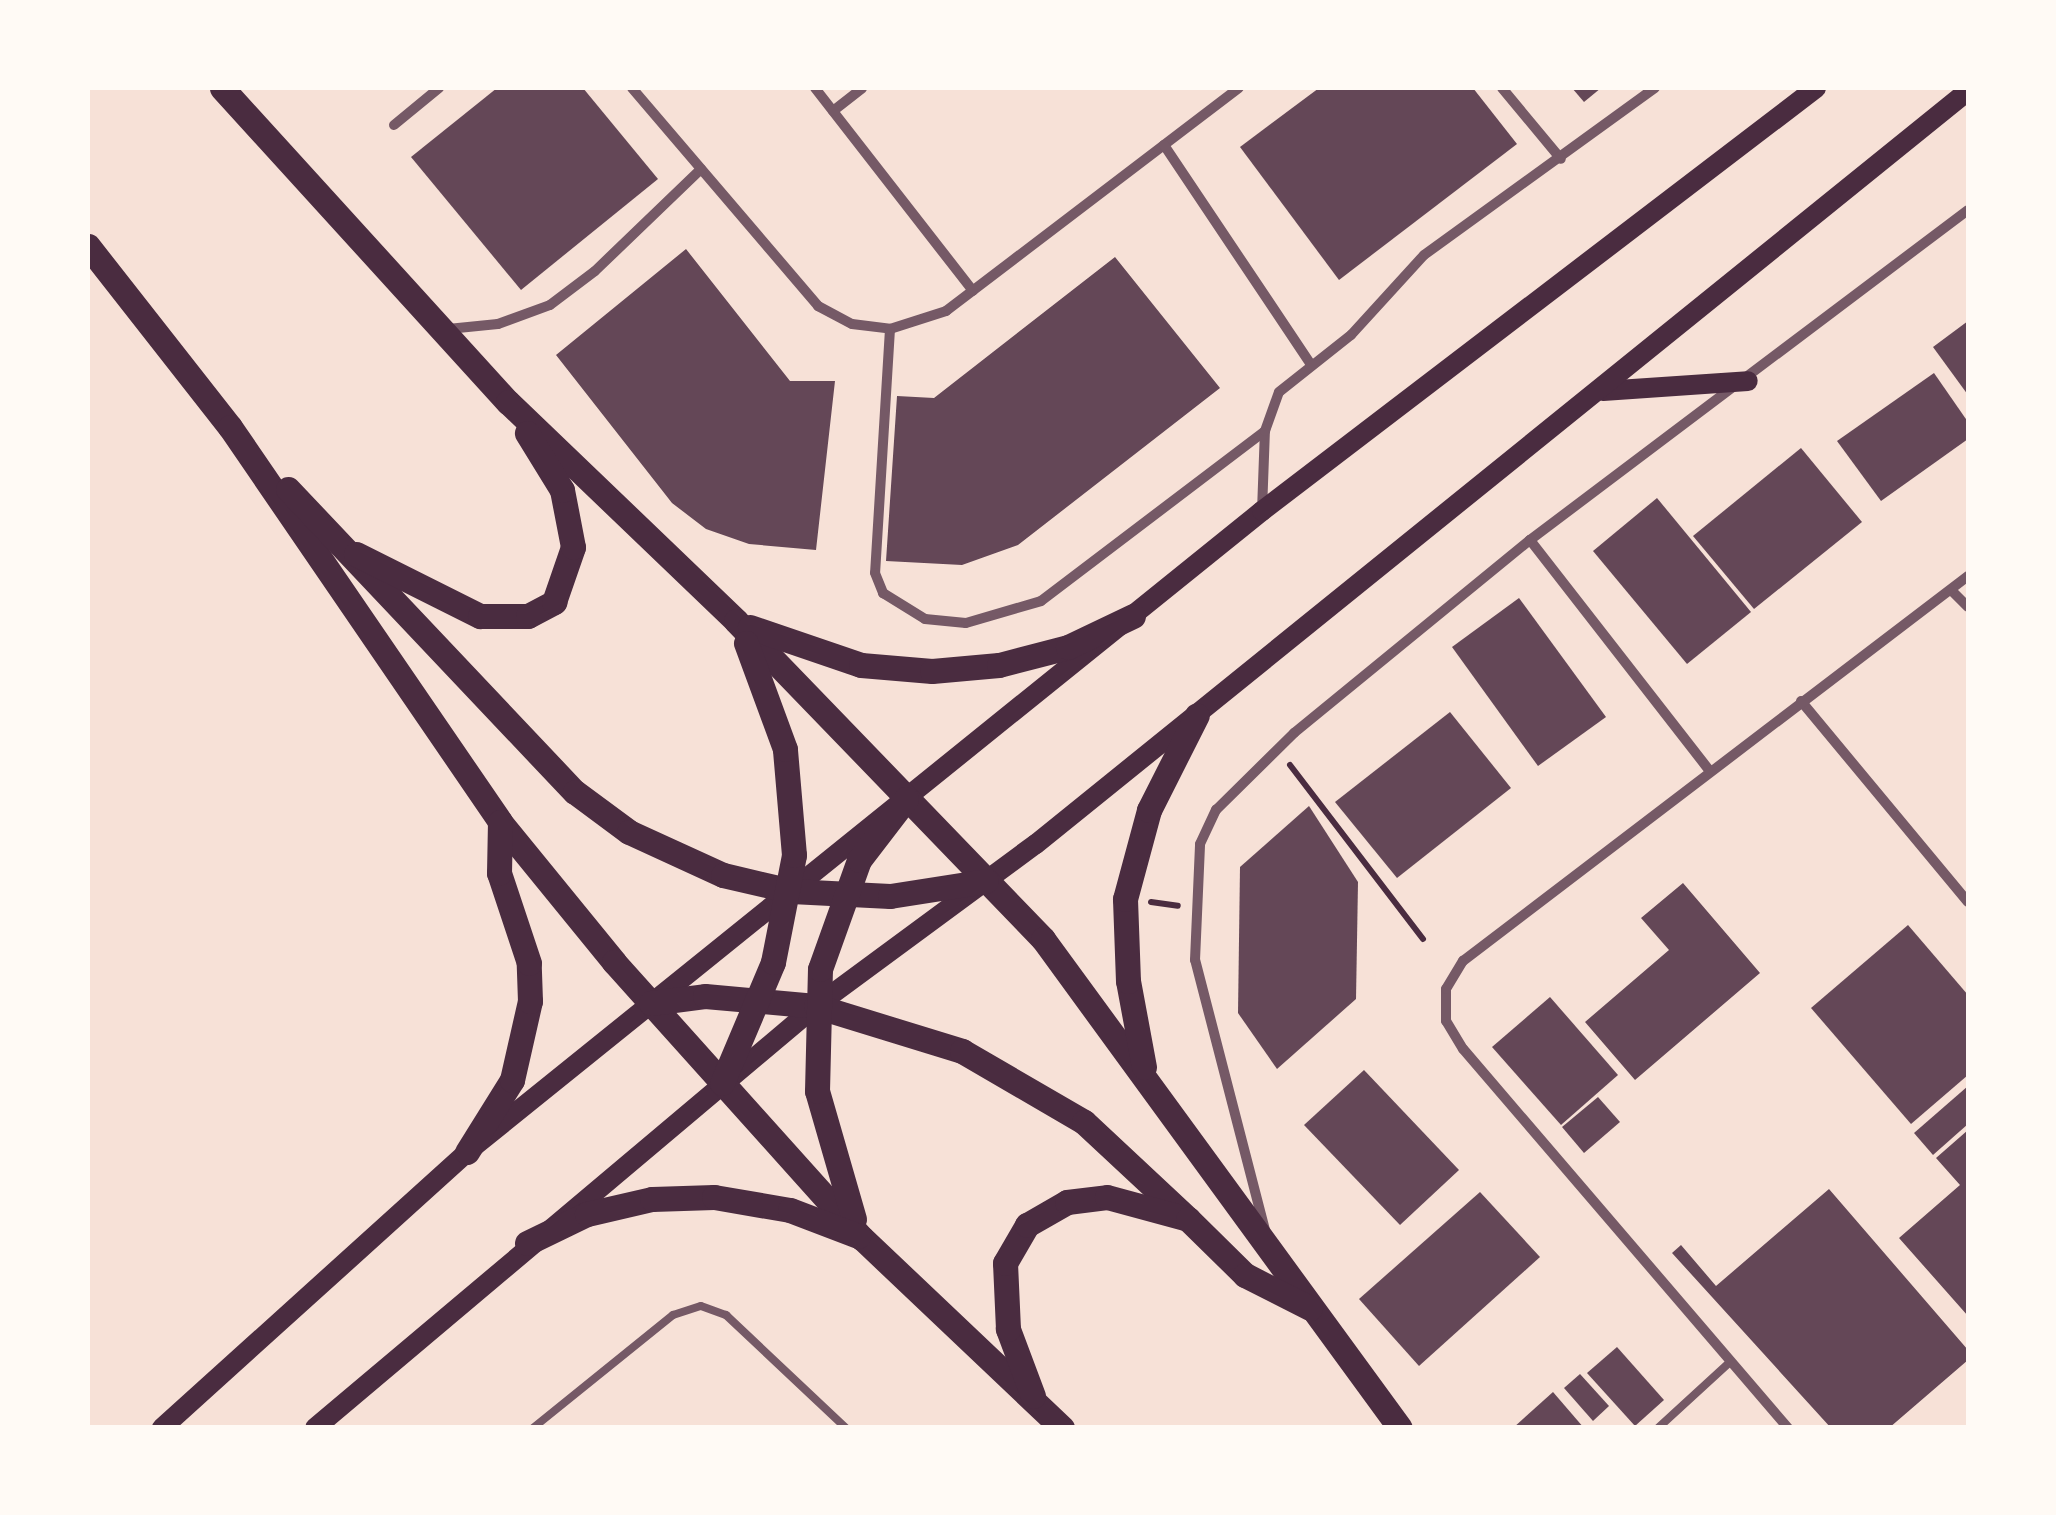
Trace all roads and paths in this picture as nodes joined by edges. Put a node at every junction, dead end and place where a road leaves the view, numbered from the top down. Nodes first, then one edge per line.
1 (222, 88) edge
2 (439, 88) edge
3 (632, 88) edge
4 (815, 88) edge
5 (862, 88) edge
6 (1239, 88) edge
7 (1502, 88) edge
8 (1655, 88) edge
9 (1816, 88) edge
10 (1968, 92) edge
11 (833, 111) junction
12 (394, 125) dead end
13 (1164, 145) junction
14 (1560, 158) junction
15 (700, 169) junction
16 (1968, 210) edge
17 (88, 246) edge
18 (973, 290) junction
19 (442, 329) junction
20 (890, 329) junction
21 (1311, 365) junction
22 (1748, 380) junction
23 (1603, 391) junction
24 (508, 402) junction
25 (230, 426) junction
26 (1265, 430) junction
27 (1262, 512) junction
28 (1530, 540) junction
29 (342, 548) junction
30 (1968, 576) edge
31 (1951, 590) junction
32 (1968, 607) edge
33 (1133, 616) junction
34 (736, 620) junction
35 (1801, 701) junction
36 (1198, 716) junction
37 (1277, 749) junction
38 (1708, 770) junction
39 (906, 799) junction
40 (500, 822) junction
41 (986, 881) junction
42 (790, 892) junction
43 (842, 896) junction
44 (1125, 899) junction
45 (1968, 902) edge
46 (1193, 908) junction
47 (1423, 938) dead end
48 (760, 997) junction
49 (651, 1003) junction
50 (816, 1006) junction
51 (1144, 1072) junction
52 (722, 1082) junction
53 (467, 1152) junction
54 (1188, 1218) junction
55 (862, 1238) junction
56 (527, 1243) junction
57 (1272, 1255) junction
58 (1310, 1308) junction
59 (1730, 1362) junction
60 (1036, 1402) junction
61 (162, 1428) edge
62 (315, 1428) edge
63 (533, 1428) edge
64 (846, 1428) edge
65 (1062, 1428) edge
66 (1400, 1428) edge
67 (1658, 1428) edge
68 (1788, 1428) edge

1 - 19 main road
2 - 12 street
3 - 15 street
4 - 11 street
5 - 11 street
6 - 13 street
7 - 14 street
8 - 14 street
9 - 27 main road
10 - 23 main road
11 - 18 street
13 - 18 street
13 - 21 street
14 - 21 street
15 - 19 street
15 - 20 street
16 - 22 street
17 - 25 main road
18 - 20 street
19 - 24 main road
20 - 26 street
21 - 26 street
22 - 23 main road
22 - 28 street
23 - 36 main road
24 - 29 main road
24 - 34 main road
25 - 29 main road
25 - 40 main road
26 - 27 street
27 - 33 main road
28 - 37 street
28 - 38 street
29 - 42 main road
30 - 31 street
31 - 32 street
31 - 35 street
33 - 34 main road
33 - 39 main road
34 - 39 main road
34 - 42 main road
35 - 38 street
35 - 45 street
36 - 41 main road
36 - 44 main road
37 - 46 street
37 - 47 path
38 - 59 street
39 - 41 main road
39 - 42 main road
39 - 43 main road
40 - 49 main road
40 - 53 main road
41 - 43 main road
41 - 50 main road
41 - 51 main road
42 - 43 main road
42 - 48 main road
42 - 49 main road
43 - 50 main road
44 - 46 path
44 - 51 main road
46 - 57 street
48 - 49 main road
48 - 50 main road
48 - 52 main road
49 - 52 main road
49 - 53 main road
50 - 52 main road
50 - 54 main road
50 - 55 main road
51 - 57 main road
52 - 55 main road
52 - 56 main road
53 - 61 main road
54 - 58 main road
54 - 60 main road
55 - 56 main road
55 - 60 main road
56 - 62 main road
57 - 58 main road
58 - 66 main road
59 - 67 lane
59 - 68 street
60 - 65 main road
63 - 64 lane

